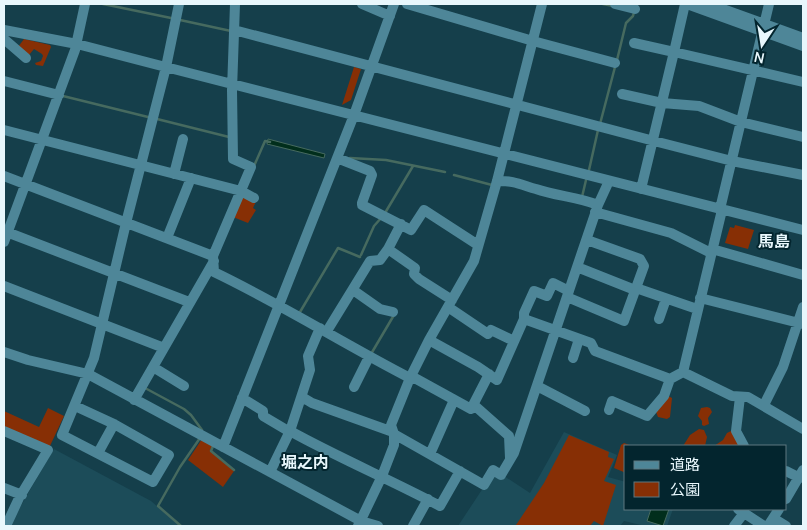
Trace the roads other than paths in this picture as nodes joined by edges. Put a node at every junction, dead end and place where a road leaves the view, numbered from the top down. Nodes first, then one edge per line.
1 (86, 4) edge
2 (179, 4) edge
3 (235, 4) edge
4 (362, 4) edge
5 (394, 4) edge
6 (408, 4) edge
7 (542, 4) edge
8 (615, 4) edge
9 (686, 4) edge
10 (709, 4) edge
11 (769, 4) edge
12 (636, 9) dead end
13 (390, 16) junction
14 (763, 28) junction
15 (4, 30) edge
16 (234, 30) junction
17 (803, 38) edge
18 (4, 39) edge
19 (532, 41) junction
20 (634, 43) dead end
21 (77, 44) junction
22 (803, 46) edge
23 (674, 52) junction
24 (26, 58) dead end
25 (615, 63) dead end
26 (166, 67) junction
27 (372, 67) junction
28 (753, 70) junction
29 (4, 81) edge
30 (803, 82) edge
31 (233, 84) junction
32 (622, 94) dead end
33 (59, 95) junction
34 (662, 103) junction
35 (516, 105) junction
36 (354, 115) junction
37 (741, 122) junction
38 (4, 130) edge
39 (803, 137) edge
40 (183, 139) dead end
41 (42, 140) junction
42 (654, 141) junction
43 (503, 154) junction
44 (338, 158) junction
45 (732, 161) junction
46 (141, 166) junction
47 (174, 174) junction
48 (803, 175) edge
49 (4, 176) edge
50 (191, 178) junction
51 (497, 181) junction
52 (608, 181) junction
53 (26, 184) junction
54 (641, 189) junction
55 (241, 191) junction
56 (254, 198) dead end
57 (597, 209) junction
58 (721, 209) junction
59 (126, 223) junction
60 (401, 224) junction
61 (803, 230) edge
62 (5, 235) edge
63 (167, 238) junction
64 (586, 240) junction
65 (478, 245) junction
66 (388, 249) junction
67 (712, 251) junction
68 (214, 258) junction
69 (577, 268) junction
70 (114, 273) junction
71 (803, 275) edge
72 (4, 286) edge
73 (636, 289) junction
74 (353, 290) junction
75 (568, 294) junction
76 (666, 298) junction
77 (700, 298) junction
78 (189, 302) junction
79 (450, 304) junction
80 (279, 306) junction
81 (803, 307) edge
82 (697, 309) junction
83 (393, 312) dead end
84 (524, 319) junction
85 (659, 319) dead end
86 (801, 323) edge
87 (102, 324) junction
88 (324, 330) junction
89 (556, 330) junction
90 (579, 339) junction
91 (429, 340) junction
92 (514, 340) junction
93 (164, 348) junction
94 (4, 352) edge
95 (369, 357) junction
96 (573, 358) dead end
97 (153, 367) junction
98 (682, 372) junction
99 (88, 374) junction
100 (489, 374) junction
101 (411, 377) junction
102 (670, 379) junction
103 (184, 386) dead end
104 (537, 386) junction
105 (354, 388) dead end
106 (302, 397) junction
107 (740, 397) junction
108 (242, 398) junction
109 (134, 400) junction
110 (454, 400) junction
111 (764, 404) junction
112 (474, 405) junction
113 (75, 406) junction
114 (609, 410) dead end
115 (585, 411) dead end
116 (114, 424) junction
117 (803, 429) edge
118 (4, 431) edge
119 (290, 432) junction
120 (393, 433) junction
121 (743, 445) edge
122 (223, 447) junction
123 (98, 453) junction
124 (430, 454) junction
125 (510, 460) junction
126 (460, 471) junction
127 (787, 471) edge
128 (270, 472) junction
129 (382, 476) junction
130 (801, 478) edge
131 (4, 488) edge
132 (22, 495) junction
133 (787, 498) edge
134 (428, 499) junction
135 (778, 510) edge
136 (741, 511) edge
137 (770, 522) edge
138 (360, 524) edge
139 (6, 526) edge
140 (378, 526) edge
141 (413, 526) edge
142 (734, 526) edge
143 (764, 526) edge
144 (786, 526) edge

1 - 21 street
2 - 26 street
3 - 16 street
4 - 13 street
5 - 13 street
6 - 19 street
7 - 19 street
8 - 12 street
9 - 14 street
9 - 23 street
10 - 14 street
11 - 14 street
13 - 27 street
14 - 17 street
14 - 22 street
14 - 28 street
15 - 21 street
16 - 27 street
16 - 31 street
18 - 24 street
19 - 25 street
19 - 35 street
20 - 23 street
21 - 26 street
21 - 33 street
23 - 28 street
23 - 34 street
26 - 31 street
26 - 46 street
27 - 35 street
27 - 36 street
28 - 30 street
28 - 37 street
29 - 33 street
31 - 36 street
31 - 55 street
32 - 34 street
33 - 41 street
34 - 37 street
34 - 42 street
35 - 42 street
35 - 43 street
36 - 43 street
36 - 44 street
37 - 39 street
37 - 45 street
38 - 41 street
40 - 47 street
41 - 46 street
41 - 53 street
42 - 45 street
42 - 54 street
43 - 51 street
43 - 52 street
44 - 60 street
44 - 80 street
45 - 48 street
45 - 58 street
46 - 47 street
46 - 59 street
47 - 50 street
49 - 53 street
50 - 55 street
50 - 63 street
51 - 57 street
51 - 65 street
52 - 54 street
52 - 57 street
53 - 59 street
53 - 62 street
54 - 58 street
55 - 56 street
55 - 68 street
57 - 64 street
57 - 67 street
58 - 61 street
58 - 67 street
59 - 63 street
59 - 70 street
60 - 65 street
60 - 66 street
62 - 70 street
63 - 68 street
64 - 69 street
64 - 73 street
65 - 79 street
66 - 74 street
66 - 79 street
67 - 71 street
67 - 77 street
68 - 78 street
68 - 80 street
69 - 73 street
69 - 75 street
70 - 78 street
70 - 87 street
72 - 87 street
73 - 75 street
73 - 76 street
74 - 83 street
74 - 88 street
75 - 84 street
75 - 89 street
76 - 82 street
76 - 85 street
77 - 82 street
77 - 86 street
78 - 93 street
79 - 91 street
79 - 92 street
80 - 88 street
80 - 108 street
81 - 86 street
82 - 98 street
84 - 89 street
84 - 92 street
86 - 111 street
87 - 93 street
87 - 99 street
88 - 95 street
88 - 106 street
89 - 90 street
89 - 104 street
90 - 96 street
90 - 102 street
91 - 100 street
91 - 101 street
92 - 100 street
93 - 97 street
94 - 99 street
95 - 101 street
95 - 105 street
97 - 103 street
97 - 109 street
98 - 102 street
98 - 107 street
99 - 109 street
99 - 113 street
100 - 112 street
101 - 110 street
101 - 120 street
102 - 114 street
104 - 115 street
104 - 125 street
106 - 119 street
106 - 120 street
107 - 111 street
107 - 121 street
108 - 119 street
108 - 122 street
109 - 122 street
110 - 112 street
110 - 124 street
111 - 117 street
112 - 125 street
113 - 116 street
113 - 123 street
116 - 123 street
116 - 123 street
118 - 132 street
119 - 128 street
119 - 129 street
120 - 124 street
120 - 129 street
122 - 128 street
124 - 126 street
125 - 126 street
126 - 134 street
127 - 130 street
128 - 138 street
129 - 134 street
129 - 138 street
130 - 133 street
131 - 132 street
132 - 139 street
134 - 141 street
135 - 137 street
136 - 142 street
136 - 143 street
137 - 144 street
138 - 140 street

